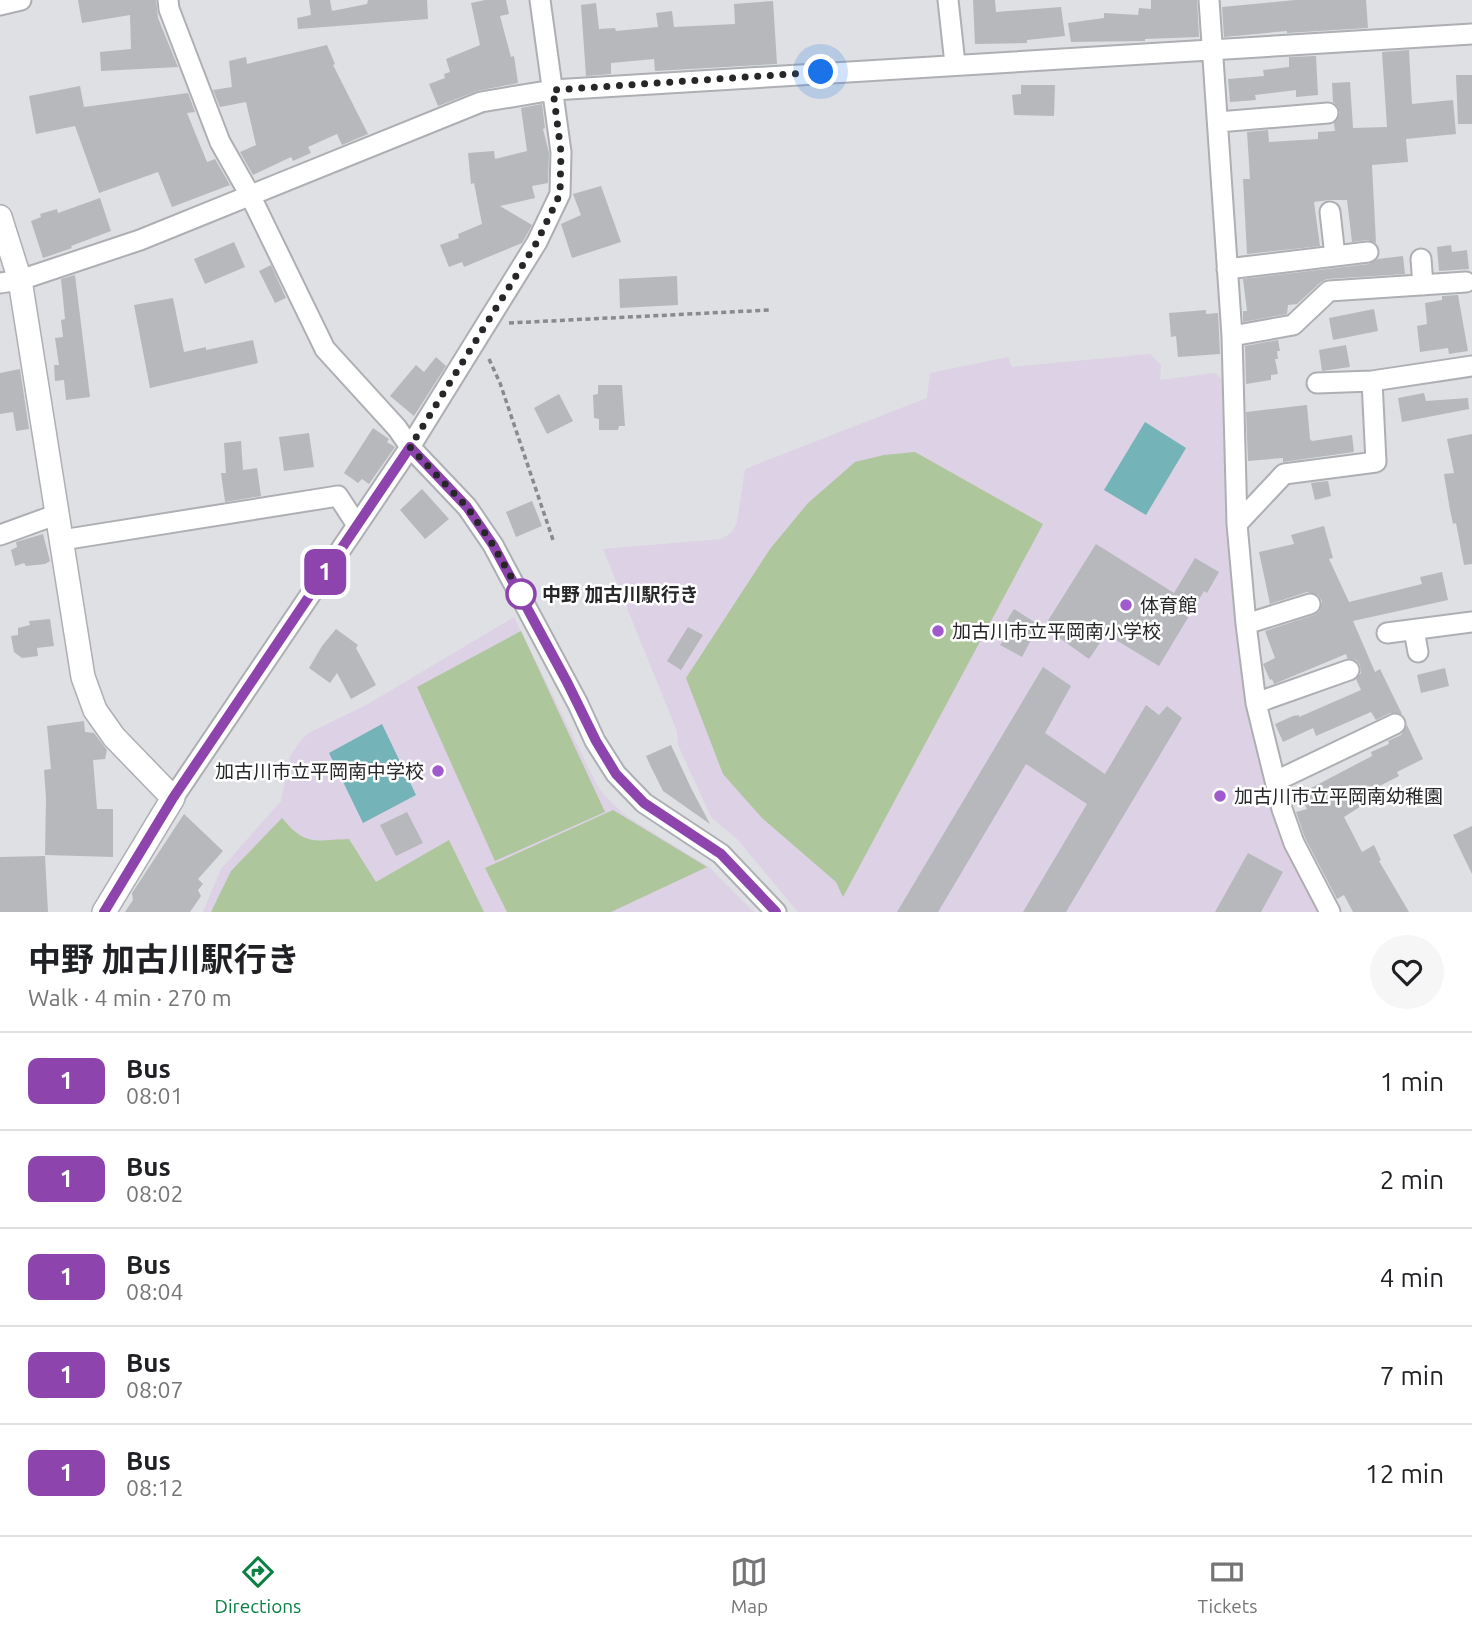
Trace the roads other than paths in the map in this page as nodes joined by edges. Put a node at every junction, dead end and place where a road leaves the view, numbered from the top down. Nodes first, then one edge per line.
1 (21, 0) edge
2 (167, 0) edge
3 (540, 0) edge
4 (948, 0) edge
5 (1209, 0) edge
6 (0, 5) edge
7 (1472, 34) edge
8 (1213, 50) junction
9 (955, 64) junction
10 (553, 90) junction
11 (1328, 113) dead end
12 (1218, 122) junction
13 (250, 195) junction
14 (1331, 212) dead end
15 (0, 217) edge
16 (1368, 252) dead end
17 (1335, 256) junction
18 (1421, 259) dead end
19 (1227, 269) junction
20 (10, 281) edge
21 (1466, 282) dead end
22 (1423, 285) junction
23 (1231, 336) junction
24 (1472, 366) edge
25 (1373, 381) junction
26 (1317, 383) dead end
27 (410, 447) junction
28 (58, 514) junction
29 (1237, 524) junction
30 (357, 525) junction
31 (0, 536) edge
32 (62, 541) junction
33 (1310, 604) dead end
34 (1472, 622) edge
35 (1246, 624) junction
36 (1414, 630) junction
37 (1387, 633) dead end
38 (1418, 652) dead end
39 (1349, 670) dead end
40 (1256, 703) junction
41 (1395, 724) dead end
42 (1276, 781) junction
43 (173, 798) junction
44 (104, 912) edge
45 (776, 912) edge
46 (1330, 912) edge

1 - 6 street
2 - 13 street
3 - 10 street
4 - 9 street
5 - 8 street
7 - 8 street
8 - 9 street
8 - 12 street
9 - 10 street
10 - 13 street
10 - 27 street
11 - 12 street
12 - 19 street
13 - 20 street
13 - 27 street
14 - 17 street
15 - 20 street
16 - 17 street
17 - 19 street
18 - 22 street
19 - 23 street
20 - 28 street
21 - 22 street
22 - 23 street
23 - 29 street
24 - 25 street
25 - 26 street
25 - 29 street
27 - 30 street
27 - 45 street
28 - 31 street
28 - 32 street
29 - 35 street
30 - 32 street
30 - 43 street
32 - 43 street
33 - 35 street
34 - 36 street
35 - 40 street
36 - 37 street
36 - 38 street
39 - 40 street
40 - 42 street
41 - 42 street
42 - 46 street
43 - 44 street

